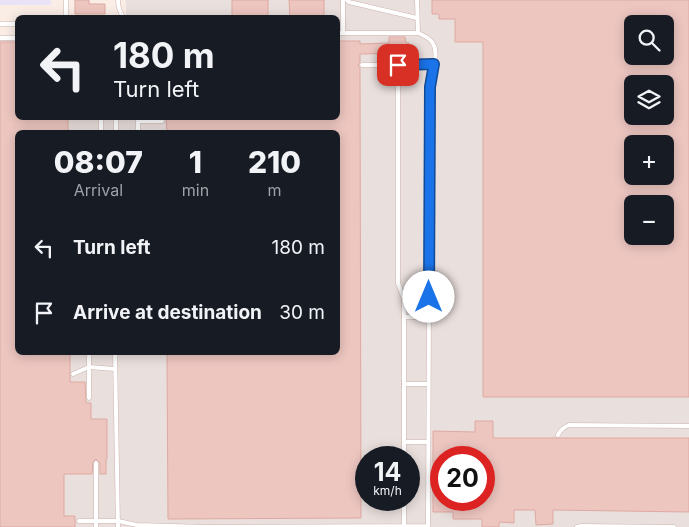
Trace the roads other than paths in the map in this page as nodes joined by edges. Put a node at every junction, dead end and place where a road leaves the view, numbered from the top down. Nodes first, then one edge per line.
1 (66, 0) edge
2 (118, 0) edge
3 (343, 0) edge
4 (347, 0) edge
5 (417, 0) edge
6 (66, 15) edge
7 (121, 15) edge
8 (417, 18) junction
9 (0, 24) edge
10 (15, 24) edge
11 (343, 33) joint
12 (418, 33) junction
13 (0, 38) edge
14 (15, 38) edge
15 (434, 64) junction
16 (362, 65) dead end
17 (398, 65) junction
18 (162, 121) dead end
19 (138, 130) edge
20 (429, 316) junction
21 (404, 317) junction
22 (89, 355) edge
23 (115, 355) edge
24 (89, 368) junction
25 (115, 369) junction
26 (73, 374) dead end
27 (404, 384) junction
28 (428, 384) junction
29 (89, 398) dead end
30 (689, 426) edge
31 (558, 435) dead end
32 (404, 442) junction
33 (428, 442) junction
34 (404, 446) edge
35 (96, 463) dead end
36 (404, 511) edge
37 (79, 521) dead end
38 (96, 521) junction
39 (118, 521) junction
40 (404, 526) junction
41 (428, 526) edge
42 (96, 527) edge
43 (118, 527) edge
44 (207, 527) edge
45 (577, 527) edge
46 (674, 527) edge

1 - 6 lane
2 - 7 lane
3 - 11 lane
4 - 8 lane
5 - 8 lane
8 - 12 lane
9 - 10 lane
11 - 12 lane
12 - 15 lane
13 - 14 lane
15 - 17 lane
15 - 20 lane
16 - 17 lane
17 - 21 lane
18 - 19 lane
20 - 21 lane
20 - 28 lane
21 - 27 lane
22 - 24 lane
23 - 25 lane
24 - 25 lane
24 - 26 lane
24 - 29 lane
25 - 39 lane
27 - 28 lane
27 - 32 lane
28 - 33 lane
30 - 31 lane
32 - 33 lane
32 - 34 lane
33 - 41 lane
35 - 38 lane
36 - 40 lane
37 - 38 lane
38 - 39 lane
38 - 42 lane
39 - 43 lane
39 - 44 lane
40 - 41 lane
40 - 44 lane
45 - 46 lane

